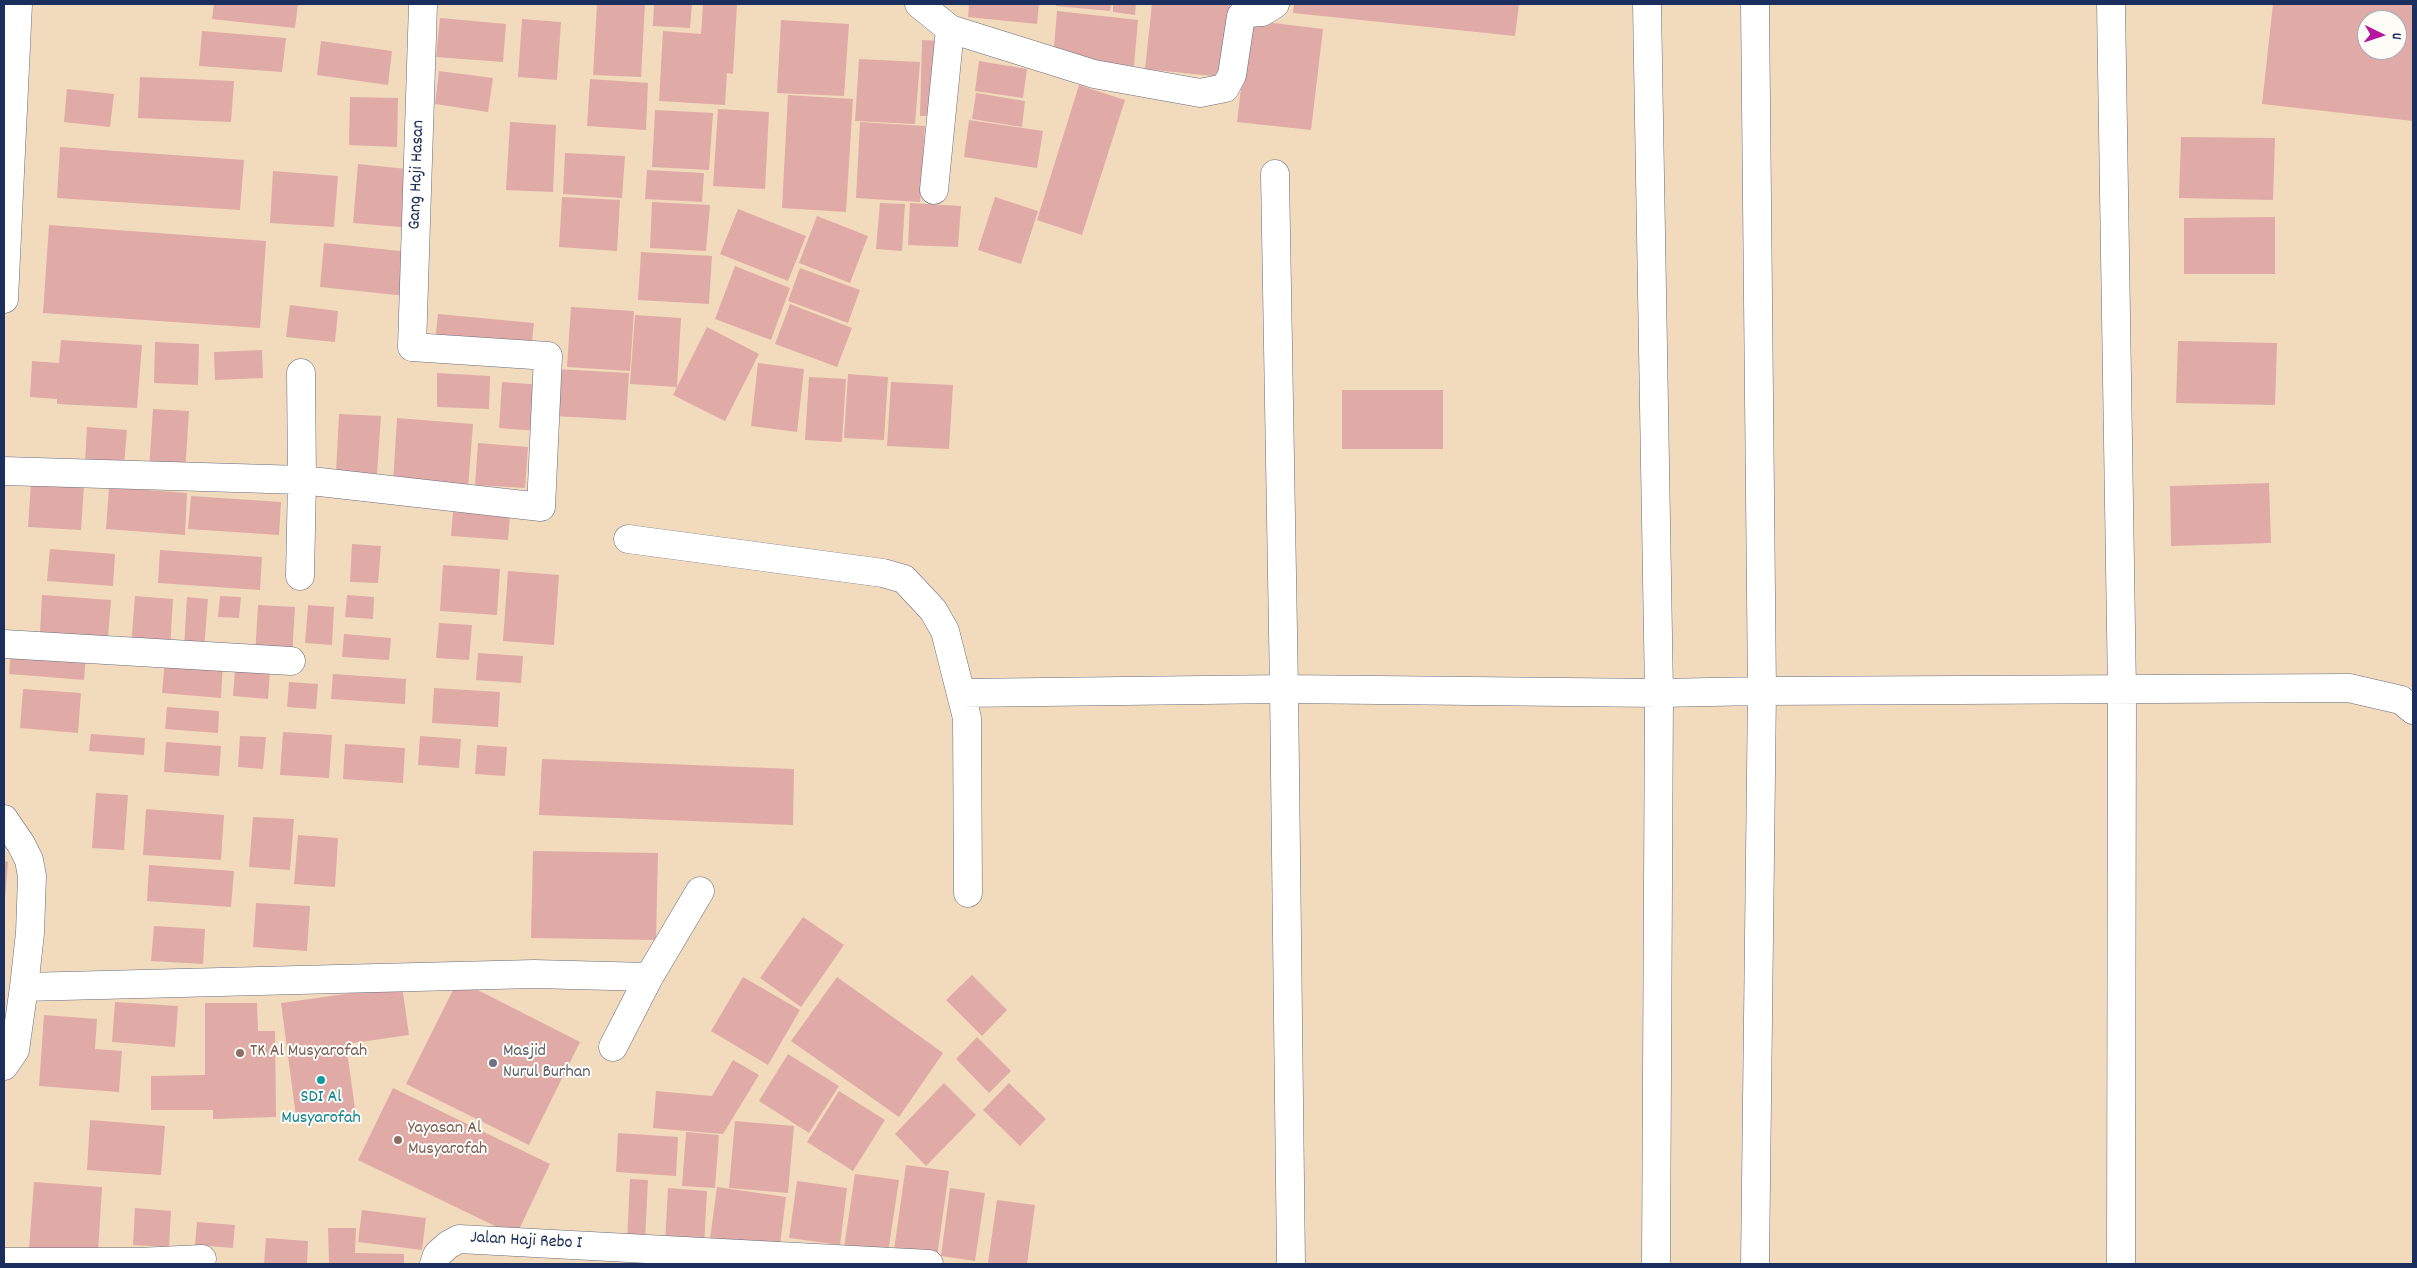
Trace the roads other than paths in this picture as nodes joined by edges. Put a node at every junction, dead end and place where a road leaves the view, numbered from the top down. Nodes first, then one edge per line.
1 (18, 4) edge
2 (423, 4) edge
3 (919, 4) edge
4 (1275, 4) edge
5 (1647, 4) edge
6 (1755, 4) edge
7 (2111, 4) edge
8 (950, 28) junction
9 (1274, 174) dead end
10 (934, 190) dead end
11 (4, 299) edge
12 (301, 373) dead end
13 (4, 470) edge
14 (302, 480) junction
15 (628, 539) dead end
16 (300, 576) dead end
17 (4, 644) edge
18 (291, 661) dead end
19 (1284, 689) junction
20 (2122, 690) junction
21 (1762, 691) junction
22 (962, 693) junction
23 (1659, 693) junction
24 (2413, 710) edge
25 (4, 819) edge
26 (700, 891) dead end
27 (968, 893) dead end
28 (649, 977) junction
29 (24, 987) junction
30 (613, 1047) dead end
31 (4, 1066) edge
32 (630, 1255) edge
33 (726, 1258) edge
34 (202, 1259) dead end
35 (4, 1262) edge
36 (138, 1263) edge
37 (434, 1264) edge
38 (928, 1264) edge
39 (1291, 1264) edge
40 (1656, 1264) edge
41 (1755, 1264) edge
42 (2121, 1264) edge

1 - 11 street
2 - 14 street, Gang Haji Hasan
3 - 8 street
4 - 8 street
5 - 23 street
6 - 21 street
7 - 20 street
8 - 10 street
9 - 19 street
12 - 14 street
13 - 14 street
14 - 16 street
15 - 22 street
17 - 18 street
19 - 22 street
19 - 23 street
19 - 39 street
20 - 21 street
20 - 24 street
20 - 42 street
21 - 23 street
21 - 41 street
22 - 27 street
23 - 40 street
25 - 29 street
26 - 28 street
28 - 29 street
28 - 30 street
29 - 31 street
32 - 33 street, Jalan Haji Rebo I
32 - 37 street, Jalan Haji Rebo I
33 - 38 street, Jalan Haji Rebo I
34 - 36 street
35 - 36 street

